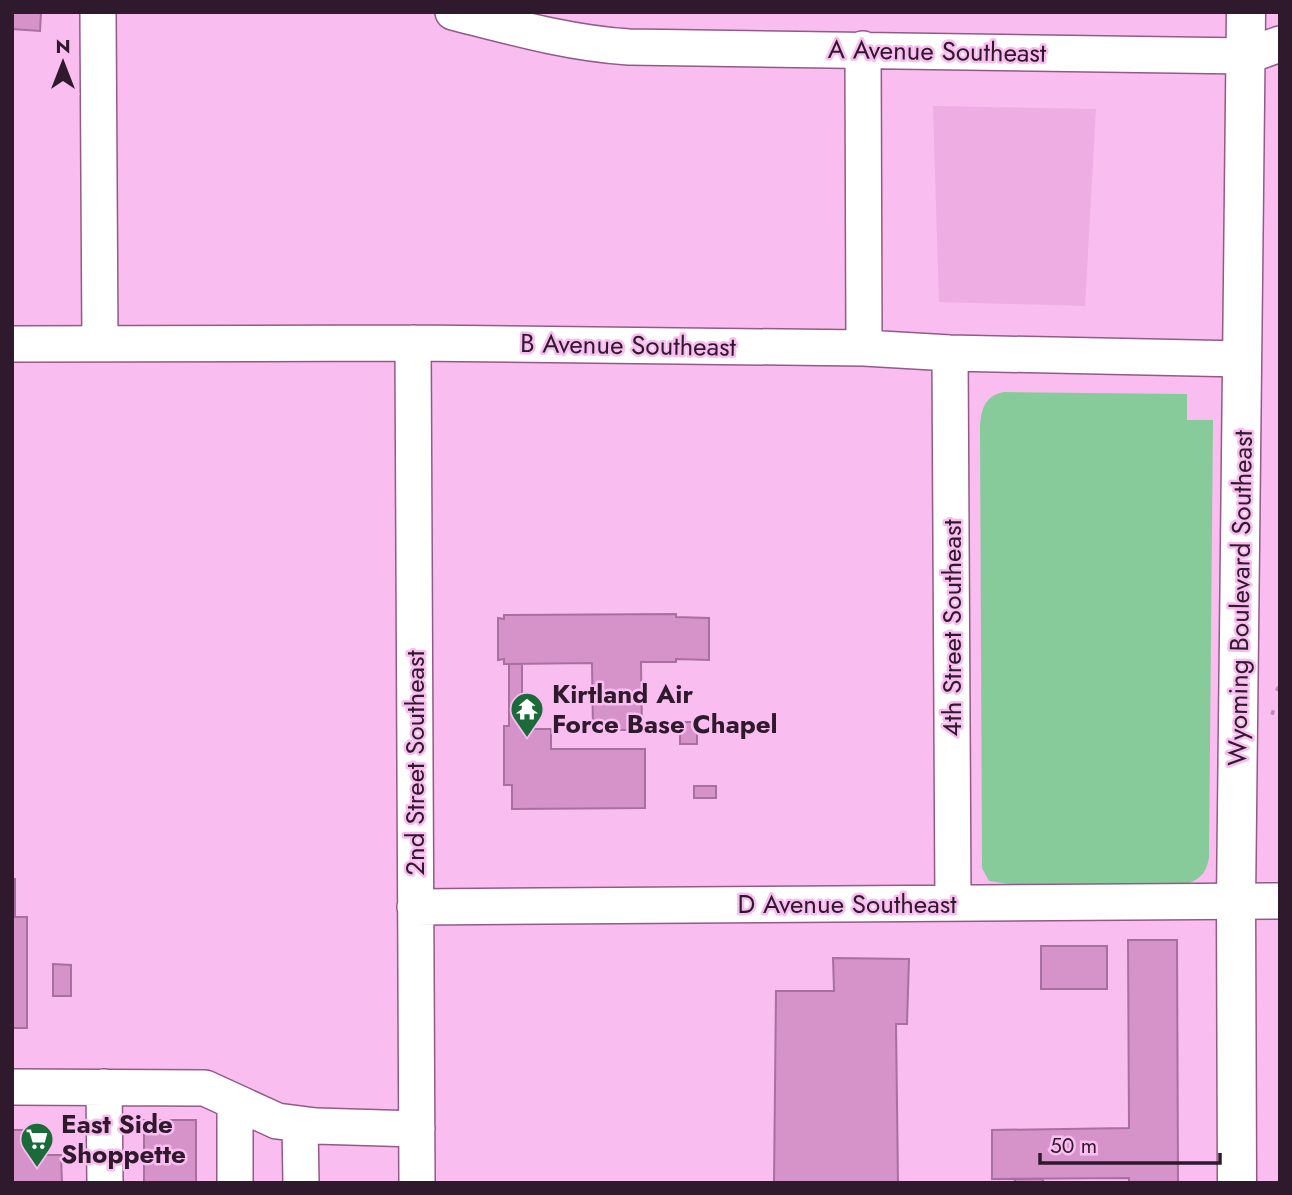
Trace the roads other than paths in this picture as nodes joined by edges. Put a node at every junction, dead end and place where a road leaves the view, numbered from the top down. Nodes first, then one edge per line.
1 (98, 12) edge
2 (453, 12) edge
3 (1246, 12) edge
4 (863, 49) junction
5 (1263, 50) edge
6 (1280, 73) edge
7 (100, 343) junction
8 (413, 343) junction
9 (12, 344) edge
10 (864, 348) junction
11 (950, 353) junction
12 (1243, 359) junction
13 (1280, 901) edge
14 (1236, 902) junction
15 (953, 903) junction
16 (415, 907) junction
17 (12, 1087) edge
18 (104, 1087) junction
19 (235, 1102) junction
20 (300, 1124) junction
21 (417, 1129) junction
22 (105, 1183) edge
23 (235, 1183) edge
24 (301, 1183) edge
25 (417, 1183) edge
26 (1237, 1183) edge

1 - 7 street
2 - 4 street, A Avenue Southeast
3 - 5 main road, Wyoming Boulevard Southeast
4 - 5 street, A Avenue Southeast
4 - 10 street
5 - 6 street
5 - 12 main road, Wyoming Boulevard Southeast
7 - 8 street, B Avenue Southeast
7 - 9 street, B Avenue Southeast
8 - 10 street, B Avenue Southeast
8 - 16 street, 2nd Street Southeast
10 - 11 street, B Avenue Southeast
11 - 12 street, B Avenue Southeast
11 - 15 street, 4th Street Southeast
12 - 14 main road, Wyoming Boulevard Southeast
13 - 14 street, D Avenue Southeast
14 - 15 street, D Avenue Southeast
14 - 26 main road, Wyoming Boulevard Southeast
15 - 16 street, D Avenue Southeast
16 - 21 street, 2nd Street Southeast
17 - 18 street
18 - 19 street
18 - 22 street
19 - 20 street
19 - 23 street
20 - 21 street
20 - 24 street
21 - 25 street, 2nd Street Southeast

